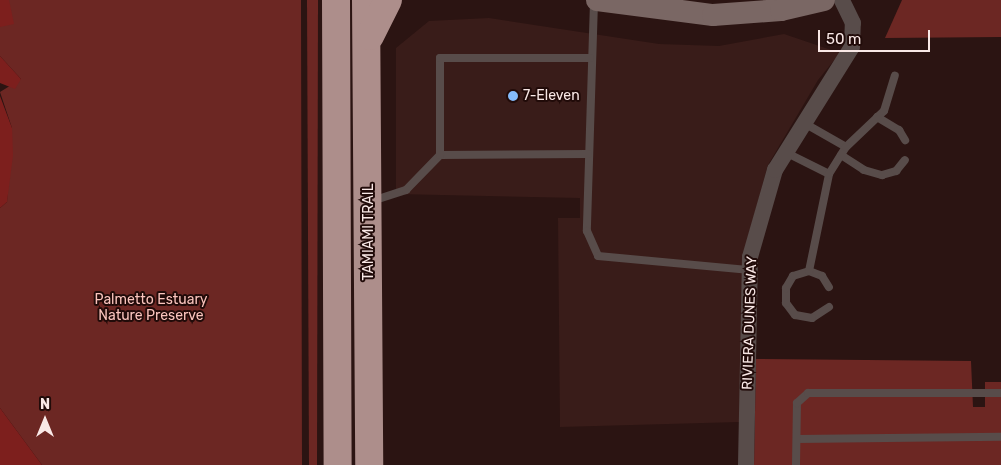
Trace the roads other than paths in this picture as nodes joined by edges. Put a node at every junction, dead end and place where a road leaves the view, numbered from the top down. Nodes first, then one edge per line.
1 (336, 0) edge
2 (366, 0) edge
3 (388, 0) edge
4 (596, 0) edge
5 (824, 0) edge
6 (842, 0) edge
7 (367, 47) junction
8 (590, 58) junction
9 (895, 76) dead end
10 (877, 116) junction
11 (803, 122) junction
12 (905, 140) dead end
13 (846, 147) junction
14 (785, 152) junction
15 (588, 154) junction
16 (440, 155) junction
17 (841, 155) junction
18 (905, 160) dead end
19 (829, 174) junction
20 (370, 201) junction
21 (750, 270) junction
22 (809, 271) junction
23 (829, 287) dead end
24 (829, 307) dead end
25 (1001, 393) edge
26 (1001, 437) edge
27 (797, 438) junction
28 (338, 465) edge
29 (369, 465) edge
30 (746, 465) edge
31 (796, 465) edge

1 - 28 highway
2 - 7 highway, TAMIAMI TRAIL
3 - 7 highway
4 - 5 street
4 - 8 lane
6 - 11 street, RIVIERA DUNES WAY
7 - 20 highway, TAMIAMI TRAIL
8 - 15 lane
8 - 16 lane
9 - 10 lane
10 - 12 lane
10 - 13 lane
11 - 13 lane
11 - 14 street, RIVIERA DUNES WAY
13 - 17 lane
14 - 19 lane
14 - 21 street, RIVIERA DUNES WAY
15 - 16 lane
15 - 21 lane
16 - 20 lane
17 - 18 lane
17 - 19 lane
19 - 22 lane
20 - 29 highway, TAMIAMI TRAIL
21 - 30 street, RIVIERA DUNES WAY
22 - 23 lane
22 - 24 lane
25 - 27 lane
26 - 27 lane
27 - 31 lane

